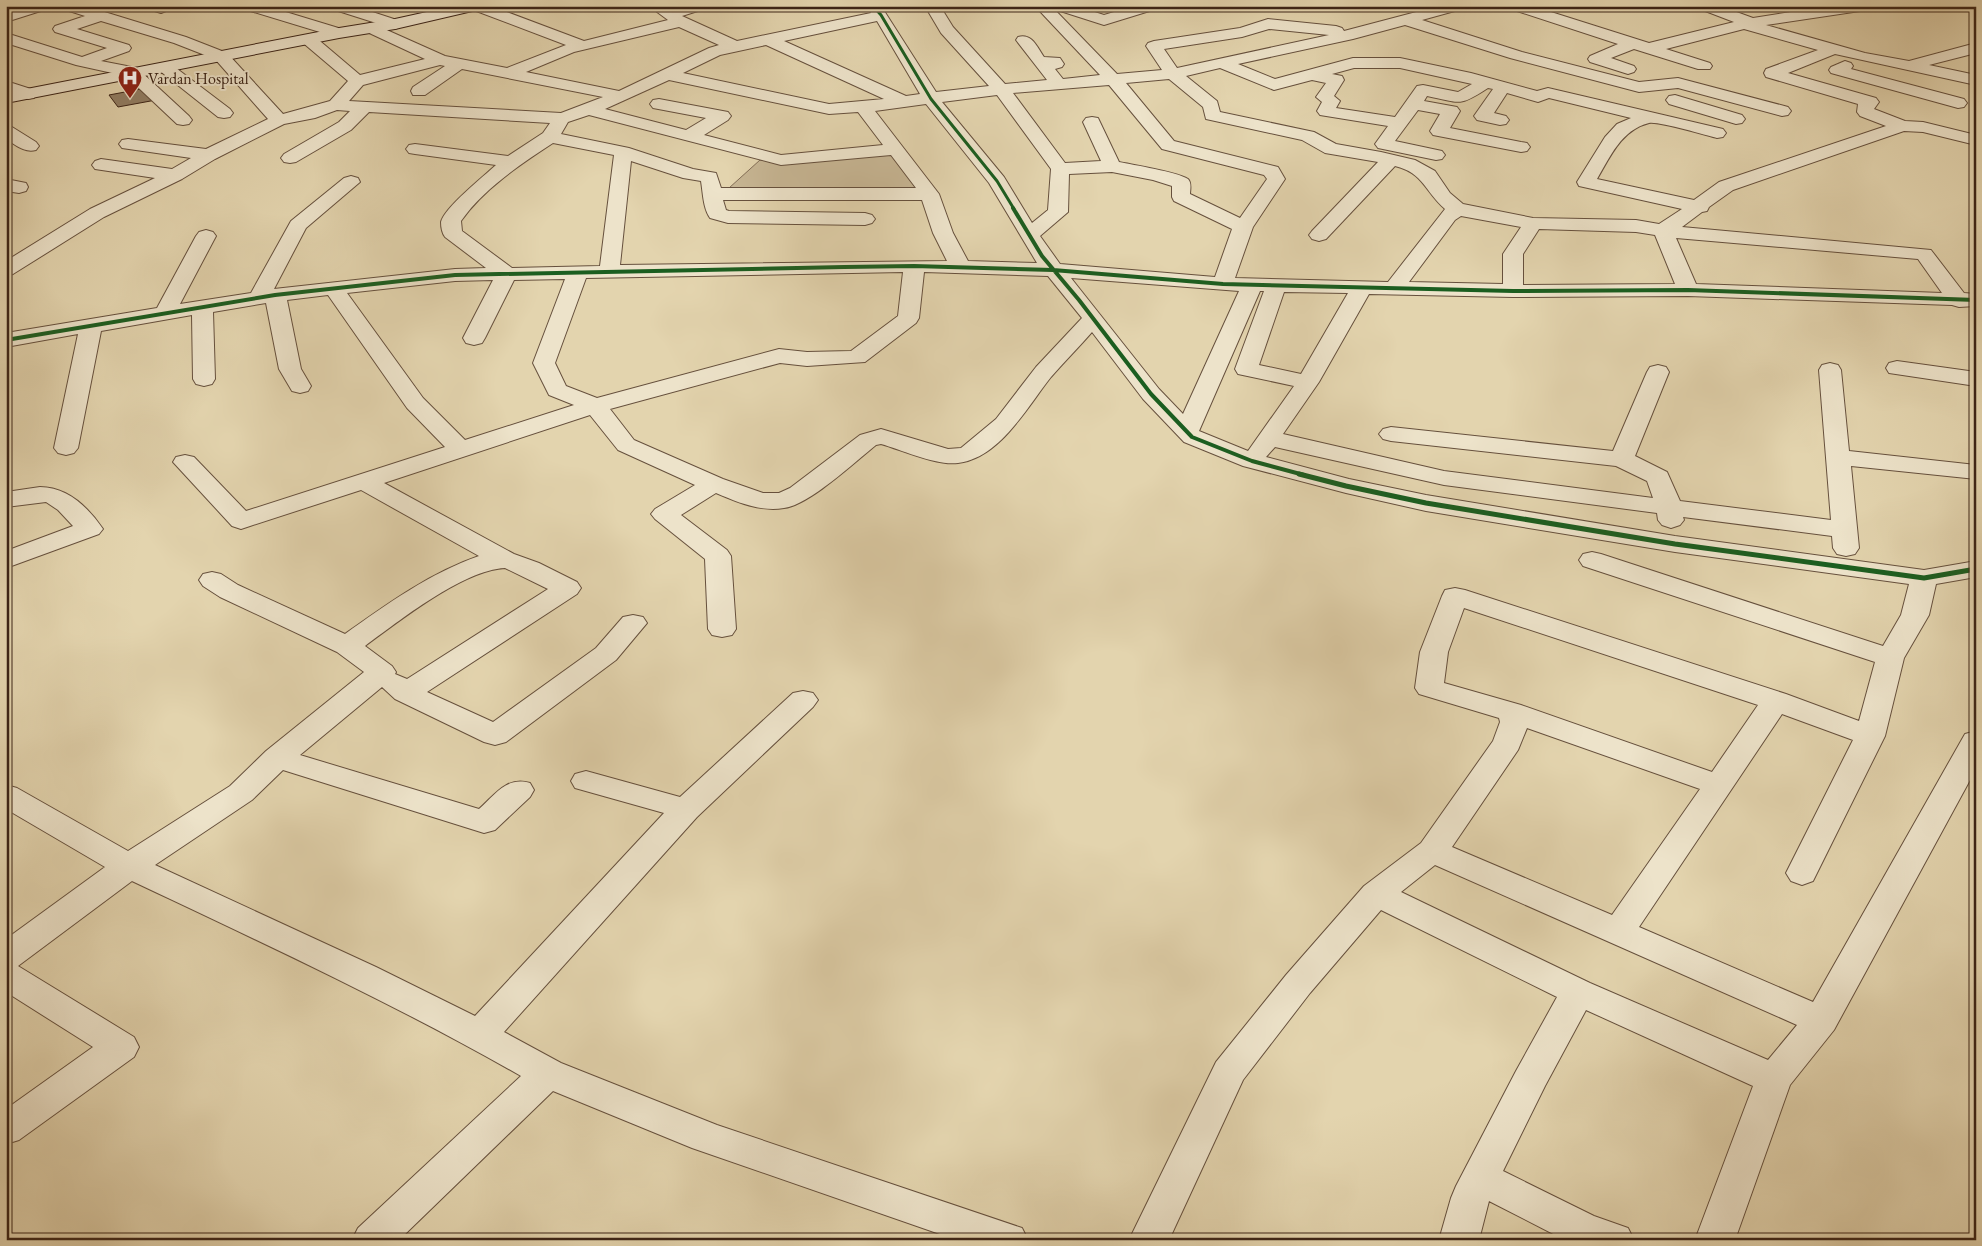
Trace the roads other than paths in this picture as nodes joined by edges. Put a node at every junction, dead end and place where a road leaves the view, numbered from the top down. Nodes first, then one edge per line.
1 (42, 6) edge
2 (68, 6) edge
3 (249, 6) edge
4 (338, 6) edge
5 (476, 6) edge
6 (656, 6) edge
7 (699, 6) edge
8 (932, 6) edge
9 (1042, 6) edge
10 (1059, 6) edge
11 (1151, 6) edge
12 (1457, 6) edge
13 (1516, 6) edge
14 (1705, 6) edge
15 (1860, 6) edge
16 (1385, 8) dead end
17 (877, 11) edge
18 (1313, 13) dead end
19 (100, 16) junction
20 (6, 17) edge
21 (675, 18) junction
22 (1412, 18) junction
23 (1748, 23) junction
24 (395, 24) junction
25 (371, 28) junction
26 (1363, 31) junction
27 (339, 32) junction
28 (6, 38) edge
29 (308, 39) junction
30 (767, 39) junction
31 (1024, 40) dead end
32 (1389, 41) dead end
33 (1634, 44) junction
34 (581, 45) junction
35 (30, 46) junction
36 (736, 47) junction
37 (1650, 48) junction
38 (1976, 48) edge
39 (1834, 49) junction
40 (1417, 51) dead end
41 (6, 55) edge
42 (221, 56) junction
43 (1864, 58) junction
44 (440, 60) junction
45 (82, 62) junction
46 (1221, 63) junction
47 (458, 64) junction
48 (1704, 66) dead end
49 (1908, 66) junction
50 (166, 68) junction
51 (1464, 68) dead end
52 (131, 72) junction
53 (510, 73) junction
54 (666, 74) junction
55 (1173, 74) junction
56 (1314, 74) junction
57 (1114, 80) junction
58 (1976, 80) edge
59 (357, 81) junction
60 (1678, 83) junction
61 (1485, 84) junction
62 (1060, 85) junction
63 (6, 86) edge
64 (1639, 87) junction
65 (1502, 88) junction
66 (1001, 89) junction
67 (419, 90) dead end
68 (28, 94) junction
69 (621, 96) junction
70 (6, 98) edge
71 (931, 99) junction
72 (904, 102) junction
73 (1958, 103) dead end
74 (659, 104) dead end
75 (1413, 104) junction
76 (336, 106) junction
77 (863, 107) junction
78 (363, 108) junction
79 (588, 110) junction
80 (1782, 111) dead end
81 (224, 113) dead end
82 (1650, 116) junction
83 (562, 118) junction
84 (1736, 119) dead end
85 (183, 120) dead end
86 (279, 120) junction
87 (1500, 120) dead end
88 (1092, 122) dead end
89 (1399, 123) junction
90 (1902, 126) junction
91 (6, 131) edge
92 (1717, 133) dead end
93 (550, 137) junction
94 (687, 137) junction
95 (1976, 140) edge
96 (128, 144) dead end
97 (30, 146) dead end
98 (1521, 147) dead end
99 (415, 149) dead end
100 (896, 150) junction
101 (623, 152) junction
102 (1436, 154) dead end
103 (209, 155) junction
104 (290, 158) dead end
105 (1391, 159) junction
106 (781, 160) junction
107 (511, 162) junction
108 (101, 165) dead end
109 (1112, 166) junction
110 (1060, 169) junction
111 (175, 175) junction
112 (352, 182) dead end
113 (711, 194) junction
114 (930, 194) junction
115 (1700, 207) junction
116 (1457, 209) junction
117 (865, 218) dead end
118 (1534, 224) junction
119 (1243, 227) junction
120 (1663, 231) junction
121 (1029, 235) junction
122 (1319, 235) dead end
123 (206, 236) dead end
124 (914, 266) junction
125 (962, 268) junction
126 (6, 270) edge
127 (1053, 270) junction
128 (578, 272) junction
129 (609, 272) junction
130 (507, 274) junction
131 (1223, 284) junction
132 (1252, 285) junction
133 (1276, 286) junction
134 (333, 288) junction
135 (1362, 288) junction
136 (1394, 288) junction
137 (1688, 290) junction
138 (1513, 291) junction
139 (266, 297) junction
140 (1968, 301) edge
141 (202, 308) junction
142 (164, 313) junction
143 (1093, 318) junction
144 (92, 326) junction
145 (474, 338) dead end
146 (6, 340) edge
147 (1897, 368) dead end
148 (1830, 370) dead end
149 (1658, 372) dead end
150 (204, 379) dead end
151 (1976, 379) edge
152 (1308, 382) junction
153 (300, 386) dead end
154 (596, 406) junction
155 (1187, 431) junction
156 (1391, 434) dead end
157 (1268, 438) junction
158 (66, 448) dead end
159 (461, 450) junction
160 (1838, 457) junction
161 (1622, 460) junction
162 (184, 462) dead end
163 (1252, 462) junction
164 (1976, 472) edge
165 (363, 482) junction
166 (714, 484) junction
167 (6, 500) edge
168 (1669, 506) junction
169 (1845, 530) junction
170 (1675, 544) junction
171 (504, 559) junction
172 (6, 560) edge
173 (1592, 560) dead end
174 (1848, 568) junction
175 (1976, 569) edge
176 (1924, 578) junction
177 (212, 580) dead end
178 (633, 624) dead end
179 (722, 629) dead end
180 (347, 646) junction
181 (1890, 658) junction
182 (382, 672) junction
183 (405, 693) junction
184 (803, 700) dead end
185 (1776, 701) junction
186 (1511, 712) junction
187 (1870, 736) junction
188 (1976, 741) edge
189 (277, 758) junction
190 (586, 781) dead end
191 (1719, 785) junction
192 (519, 790) dead end
193 (6, 795) edge
194 (686, 809) junction
195 (1432, 851) junction
196 (129, 866) junction
197 (1802, 873) dead end
198 (1376, 894) junction
199 (1619, 931) junction
200 (6, 957) edge
201 (6, 975) edge
202 (1578, 992) junction
203 (1821, 1020) junction
204 (480, 1035) junction
205 (548, 1073) junction
206 (1774, 1079) junction
207 (6, 1129) edge
208 (1481, 1178) junction
209 (372, 1240) edge
210 (1008, 1240) edge
211 (1149, 1240) edge
212 (1459, 1240) edge
213 (1614, 1240) edge
214 (1715, 1240) edge

1 - 20 street
2 - 19 street
3 - 27 street
4 - 24 street
5 - 24 street
5 - 34 street
6 - 21 street
7 - 21 street
8 - 66 street
9 - 57 street
10 - 11 street
12 - 22 street
13 - 33 street
14 - 23 street
15 - 23 street
16 - 22 street
17 - 30 street
17 - 71 street
18 - 26 street
19 - 42 street
19 - 45 street
21 - 34 street
21 - 36 street
22 - 26 street
22 - 64 street
23 - 37 street
23 - 39 street
24 - 25 street
25 - 27 street
25 - 44 street
26 - 32 street
26 - 46 street
26 - 55 street
27 - 29 street
28 - 35 street
29 - 42 street
29 - 59 street
30 - 36 street
30 - 72 street
31 - 62 street
33 - 37 street
33 - 60 street
34 - 53 street
35 - 41 street
35 - 45 street
36 - 54 street
37 - 48 street
38 - 49 street
39 - 43 street
39 - 90 street
40 - 51 street
42 - 50 street
42 - 86 street
43 - 49 street
43 - 73 street
44 - 47 street
44 - 59 street
45 - 52 street
46 - 55 street
46 - 56 street
47 - 53 street
47 - 67 street
49 - 58 street
50 - 52 street
50 - 81 street
52 - 68 street
52 - 85 street
53 - 69 street
54 - 69 street
54 - 77 street
55 - 57 street
55 - 105 street
56 - 61 street
56 - 89 street
57 - 62 street
57 - 119 street
59 - 76 street
60 - 64 street
60 - 80 street
61 - 65 street
61 - 75 street
62 - 66 street
63 - 68 street
64 - 84 street
65 - 82 street
65 - 87 street
66 - 71 street
66 - 110 street
68 - 70 street
69 - 79 street
71 - 72 street
71 - 121 street
72 - 77 street
74 - 94 street
75 - 89 street
75 - 98 street
76 - 78 street
76 - 86 street
77 - 100 street
78 - 83 street
78 - 104 street
79 - 83 street
79 - 94 street
82 - 92 street
82 - 115 street
83 - 93 street
86 - 103 street
88 - 109 street
89 - 102 street
90 - 95 street
90 - 115 street
91 - 97 street
93 - 101 street
93 - 107 street
94 - 106 street
96 - 103 street
99 - 107 street
100 - 106 street
100 - 114 street
101 - 113 street
101 - 129 street
103 - 111 street
105 - 116 street
105 - 122 street
106 - 113 street
107 - 130 street
108 - 111 street
109 - 110 street
109 - 119 street
110 - 121 street
111 - 126 street
112 - 139 street
113 - 114 street
113 - 117 street
114 - 125 street
115 - 120 street
116 - 118 street
116 - 136 street
118 - 120 street
118 - 138 street
119 - 131 street
120 - 137 street
120 - 140 street
121 - 127 street
123 - 142 street
124 - 125 street
124 - 129 street
124 - 154 street
125 - 127 street
127 - 131 street
127 - 143 street
128 - 129 street
128 - 130 street
128 - 154 street
130 - 134 street
130 - 145 street
131 - 132 street
132 - 133 street
132 - 155 street
133 - 135 street
133 - 152 street
134 - 139 street
134 - 159 street
135 - 136 street
135 - 152 street
136 - 138 street
137 - 138 street
137 - 140 street
139 - 141 street
139 - 153 street
141 - 142 street
141 - 150 street
142 - 144 street
143 - 155 street
143 - 166 street
144 - 146 street
144 - 158 street
147 - 151 street
148 - 160 street
149 - 161 street
152 - 157 street
154 - 159 street
154 - 166 street
155 - 163 street
156 - 161 street
157 - 163 street
157 - 168 street
159 - 165 street
160 - 164 street
160 - 169 street
161 - 168 street
162 - 165 street
163 - 170 street
165 - 171 street
166 - 179 street
167 - 172 street
168 - 169 street
168 - 170 street
169 - 174 street
170 - 174 street
171 - 180 street
171 - 183 street
173 - 181 street
174 - 176 street
175 - 176 street
176 - 181 street
177 - 180 street
178 - 183 street
180 - 182 street
181 - 187 street
182 - 183 street
182 - 189 street
184 - 194 street
185 - 186 street
185 - 187 street
185 - 191 street
186 - 191 street
186 - 195 street
187 - 197 street
188 - 203 street
189 - 192 street
189 - 196 street
190 - 194 street
191 - 199 street
193 - 196 street
194 - 204 street
195 - 198 street
195 - 199 street
196 - 200 street
196 - 204 street
198 - 202 street
198 - 211 street
199 - 203 street
201 - 207 street
202 - 206 street
202 - 208 street
203 - 206 street
204 - 205 street
205 - 209 street
205 - 210 street
206 - 214 street
208 - 212 street
208 - 213 street

